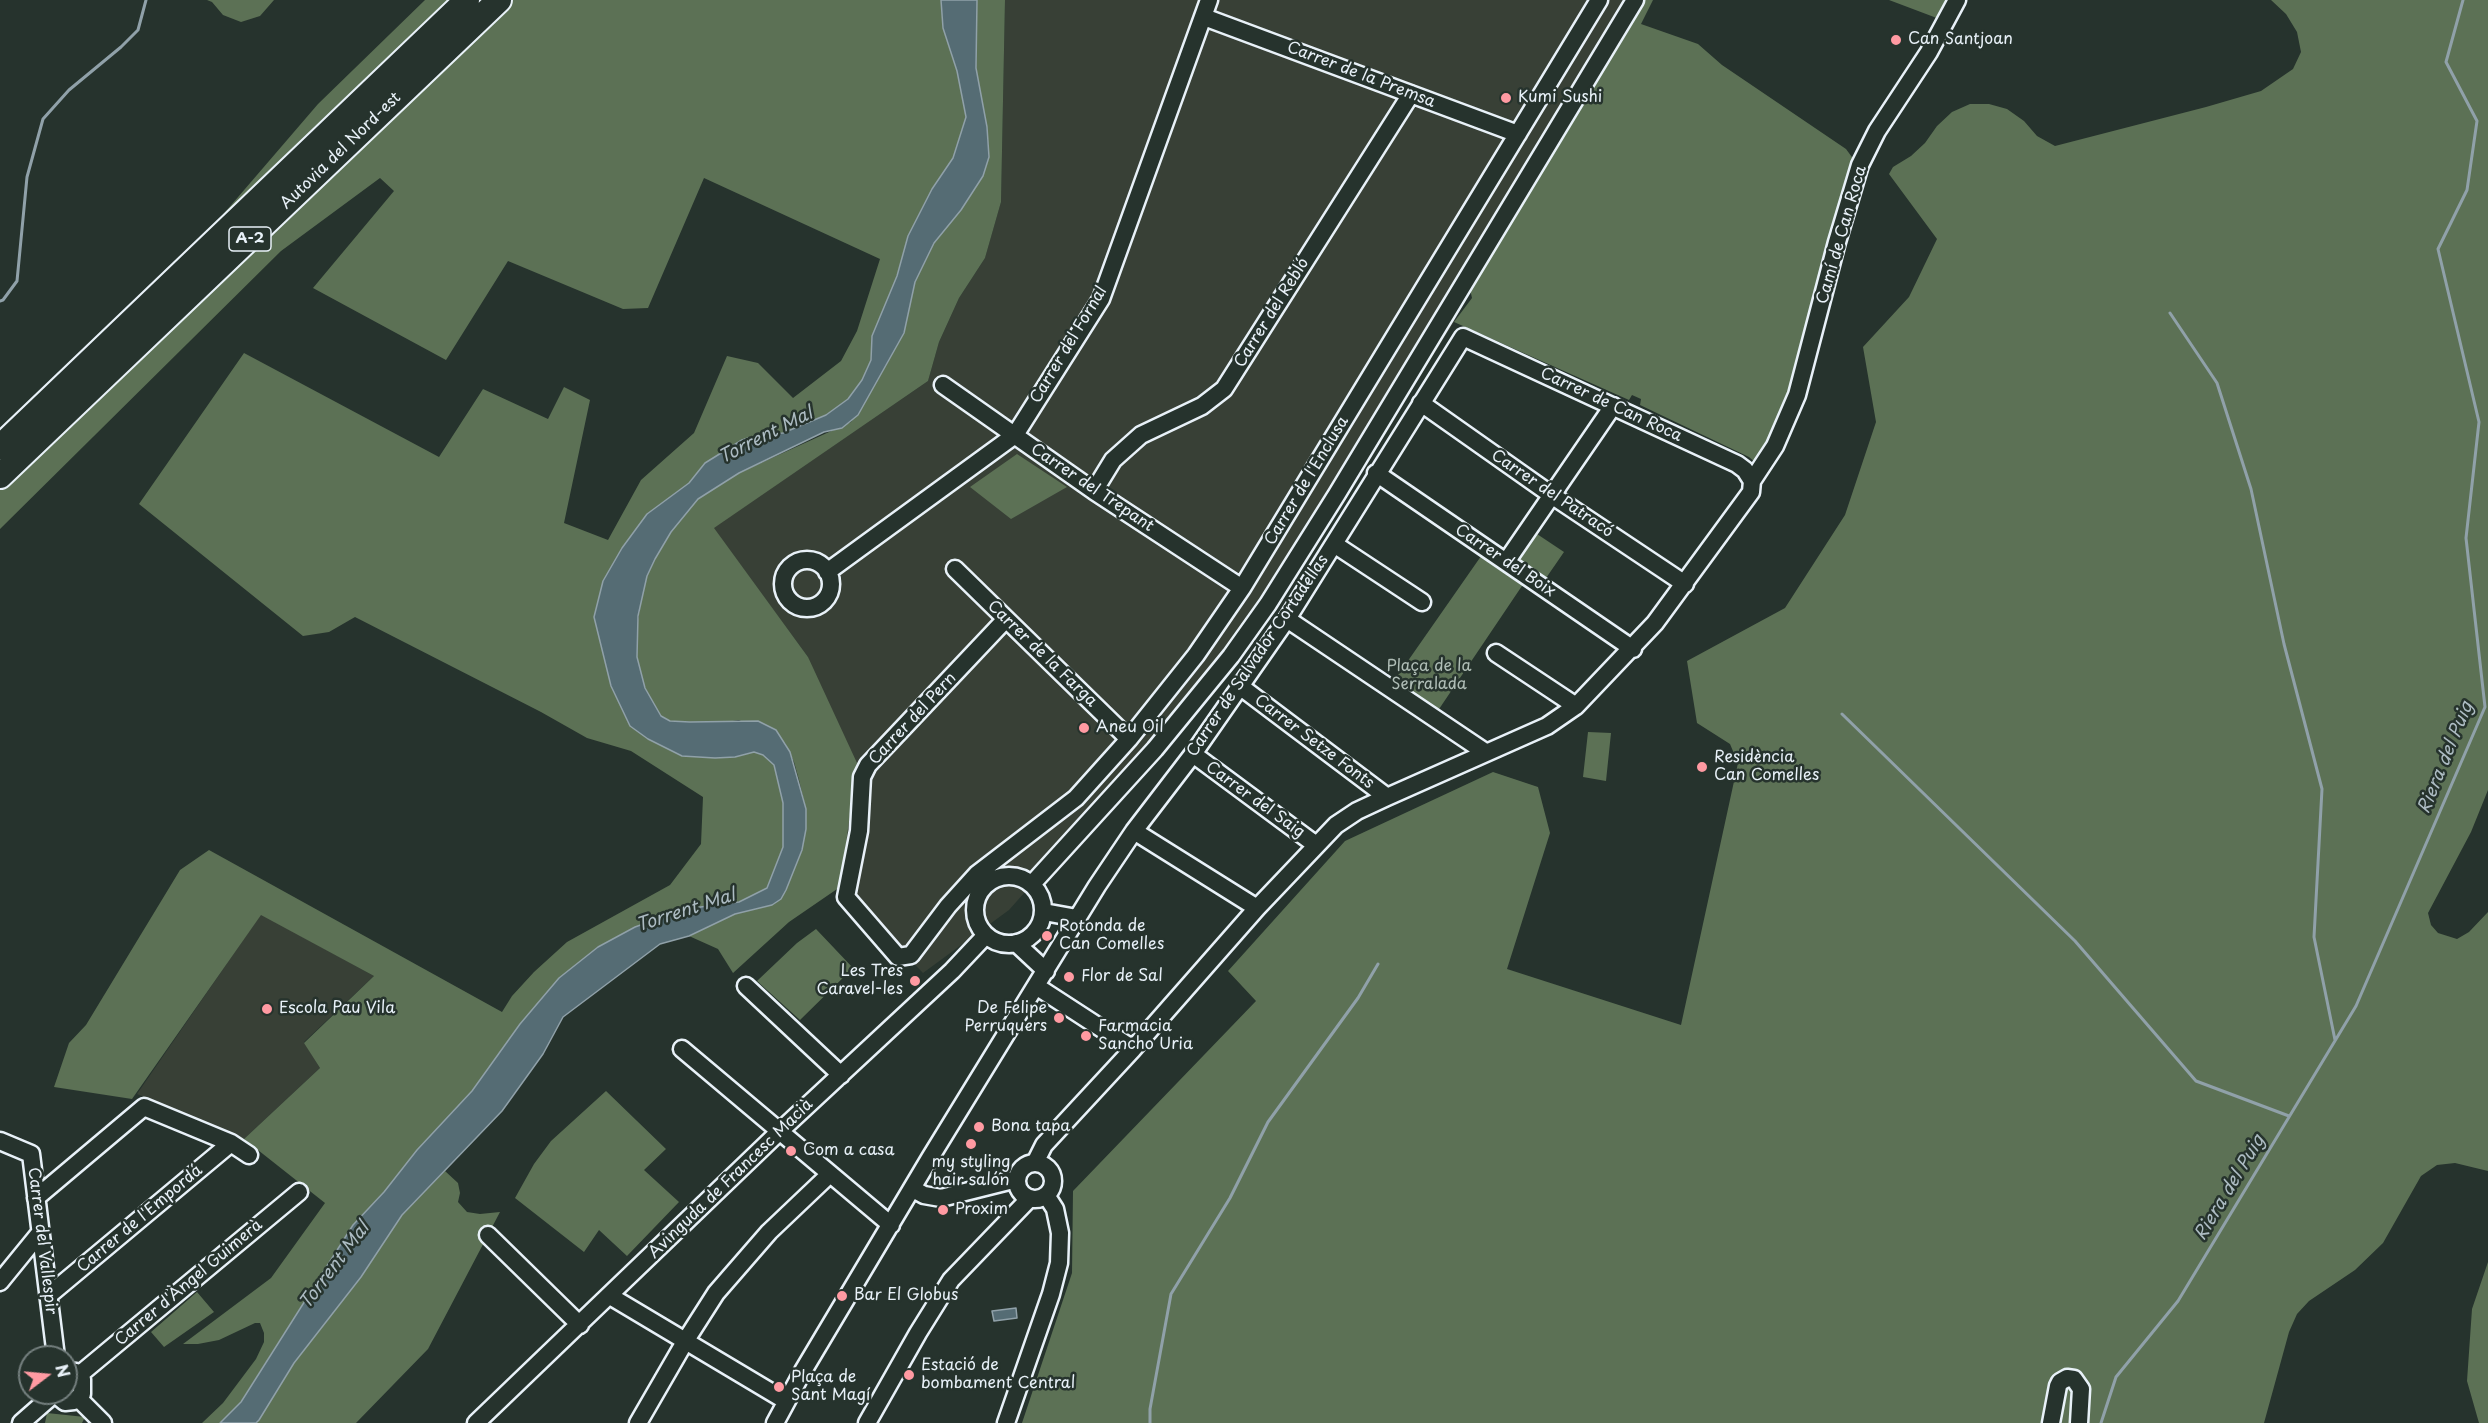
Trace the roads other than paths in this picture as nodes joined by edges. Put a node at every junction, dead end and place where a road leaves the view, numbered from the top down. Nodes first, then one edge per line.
1 (467, 0) edge
2 (499, 0) edge
3 (1209, 0) edge
4 (1599, 0) edge
5 (1635, 0) edge
6 (1957, 0) edge
7 (1204, 16) junction
8 (1411, 94) junction
9 (1518, 134) junction
10 (1463, 337) joint
11 (943, 386) dead end
12 (1421, 403) junction
13 (1613, 406) junction
14 (1015, 435) junction
15 (0, 447) edge
16 (1376, 473) junction
17 (0, 476) edge
18 (1752, 481) junction
19 (1094, 491) junction
20 (1552, 496) junction
21 (1334, 544) junction
22 (1506, 562) junction
23 (955, 569) dead end
24 (827, 572) dead end
25 (1685, 584) junction
26 (1242, 588) junction
27 (1422, 602) dead end
28 (1005, 619) junction
29 (1287, 619) junction
30 (1633, 649) junction
31 (1496, 653) dead end
32 (1241, 687) junction
33 (1576, 706) junction
34 (1129, 739) junction
35 (1485, 752) junction
36 (1193, 754) junction
37 (1386, 797) junction
38 (1134, 831) junction
39 (1316, 845) junction
40 (1008, 848) junction
41 (1026, 880) junction
42 (948, 906) junction
43 (1257, 908) junction
44 (1044, 912) junction
45 (976, 918) junction
46 (1077, 918) junction
47 (986, 935) junction
48 (1016, 944) junction
49 (1046, 971) junction
50 (746, 986) dead end
51 (1036, 986) junction
52 (682, 1049) dead end
53 (1133, 1049) junction
54 (840, 1075) junction
55 (780, 1131) junction
56 (231, 1143) junction
57 (2, 1145) edge
58 (249, 1155) dead end
59 (1035, 1163) junction
60 (830, 1174) junction
61 (1017, 1179) junction
62 (914, 1189) junction
63 (299, 1192) dead end
64 (1038, 1197) junction
65 (36, 1198) junction
66 (891, 1225) junction
67 (39, 1234) junction
68 (488, 1235) dead end
69 (0, 1282) edge
70 (49, 1295) junction
71 (610, 1296) junction
72 (580, 1325) junction
73 (686, 1340) junction
74 (55, 1345) edge
75 (78, 1369) edge
76 (78, 1376) edge
77 (786, 1401) junction
78 (78, 1402) edge
79 (82, 1402) junction
80 (41, 1405) edge
81 (776, 1421) edge
82 (21, 1423) edge
83 (103, 1423) edge
84 (476, 1423) edge
85 (638, 1423) edge
86 (867, 1423) edge
87 (1006, 1423) edge
88 (2051, 1423) edge
89 (2079, 1423) edge

1 - 15 highway, Autovia del Nord-est / A-2
2 - 17 highway, Autovia del Nord-est / A-2
3 - 7 street, Carrer del Fornal
4 - 9 street, Carrer de l'Enclusa
5 - 41 street
6 - 18 street, Camí de Can Roca
7 - 8 street, Carrer de la Premsa
7 - 14 street, Carrer del Fornal
8 - 9 street, Carrer de la Premsa
8 - 19 street, Carrer del Rebló
9 - 26 street, Carrer de l'Enclusa
10 - 12 street, Carrer de Salvador Cortadellas
10 - 13 street, Carrer de Can Roca
11 - 14 street, Carrer del Trepant
12 - 16 street, Carrer de Salvador Cortadellas
12 - 20 street, Carrer del Patracó
13 - 18 street, Carrer de Can Roca
13 - 20 street
14 - 19 street, Carrer del Trepant
14 - 24 street, Carrer del Fornal
16 - 21 street, Carrer de Salvador Cortadellas
16 - 22 street, Carrer del Boix
18 - 25 street, Camí de Can Roca
19 - 26 street, Carrer del Trepant
20 - 22 street
20 - 25 street, Carrer del Patracó
21 - 27 street
21 - 29 street, Carrer de Salvador Cortadellas
22 - 30 street, Carrer del Boix
23 - 28 street, Carrer de la Farga
25 - 30 street, Camí de Can Roca
26 - 34 street, Carrer de l'Enclusa
28 - 34 street, Carrer de la Farga
28 - 42 street, Carrer del Pern
29 - 32 street, Carrer de Salvador Cortadellas
29 - 35 street
30 - 33 street, Camí de Can Roca
31 - 33 street
32 - 36 street, Carrer de Salvador Cortadellas
32 - 37 street, Carrer Setze Fonts
33 - 35 street, Camí de Can Roca
34 - 40 street, Carrer de l'Enclusa
35 - 37 street, Camí de Can Roca
36 - 38 street, Carrer de Salvador Cortadellas
36 - 39 street, Carrer del Saig
37 - 39 street, Camí de Can Roca
38 - 43 street
38 - 46 street, Carrer de Salvador Cortadellas
39 - 43 street, Camí de Can Roca
40 - 41 street
40 - 42 street, Carrer de l'Enclusa
41 - 44 street
41 - 45 street
42 - 45 street
43 - 53 street, Camí de Can Roca
44 - 46 street
44 - 48 street
45 - 47 street
46 - 49 street, Carrer de Salvador Cortadellas
47 - 48 street
47 - 54 street, Avinguda de Francesc Macià
48 - 49 street
49 - 51 street, Carrer de Salvador Cortadellas
50 - 54 street
51 - 53 street
51 - 62 street, Carrer de Salvador Cortadellas
52 - 55 street
53 - 59 street, Camí de Can Roca
54 - 55 street, Avinguda de Francesc Macià
55 - 60 street
55 - 71 street, Avinguda de Francesc Macià
56 - 58 street
56 - 65 street
56 - 70 street, Carrer de l'Empordá
57 - 65 street, Carrer del Vallespir
59 - 61 street
59 - 64 street
60 - 66 street
60 - 73 street
61 - 62 street
61 - 64 street
62 - 66 street, Carrer de Salvador Cortadellas
63 - 75 street, Carrer d'Àngel Guimerà
64 - 86 street
64 - 87 street
65 - 67 street, Carrer del Vallespir
66 - 77 street, Carrer de Salvador Cortadellas
67 - 69 street
67 - 70 street, Carrer del Vallespir
68 - 72 street
70 - 74 street, Carrer del Vallespir
71 - 72 street, Avinguda de Francesc Macià
71 - 73 street
72 - 84 street, Avinguda de Francesc Macià
73 - 77 street
73 - 85 street
76 - 79 street
77 - 81 street
78 - 79 street
79 - 83 street
80 - 82 street
88 - 89 street

